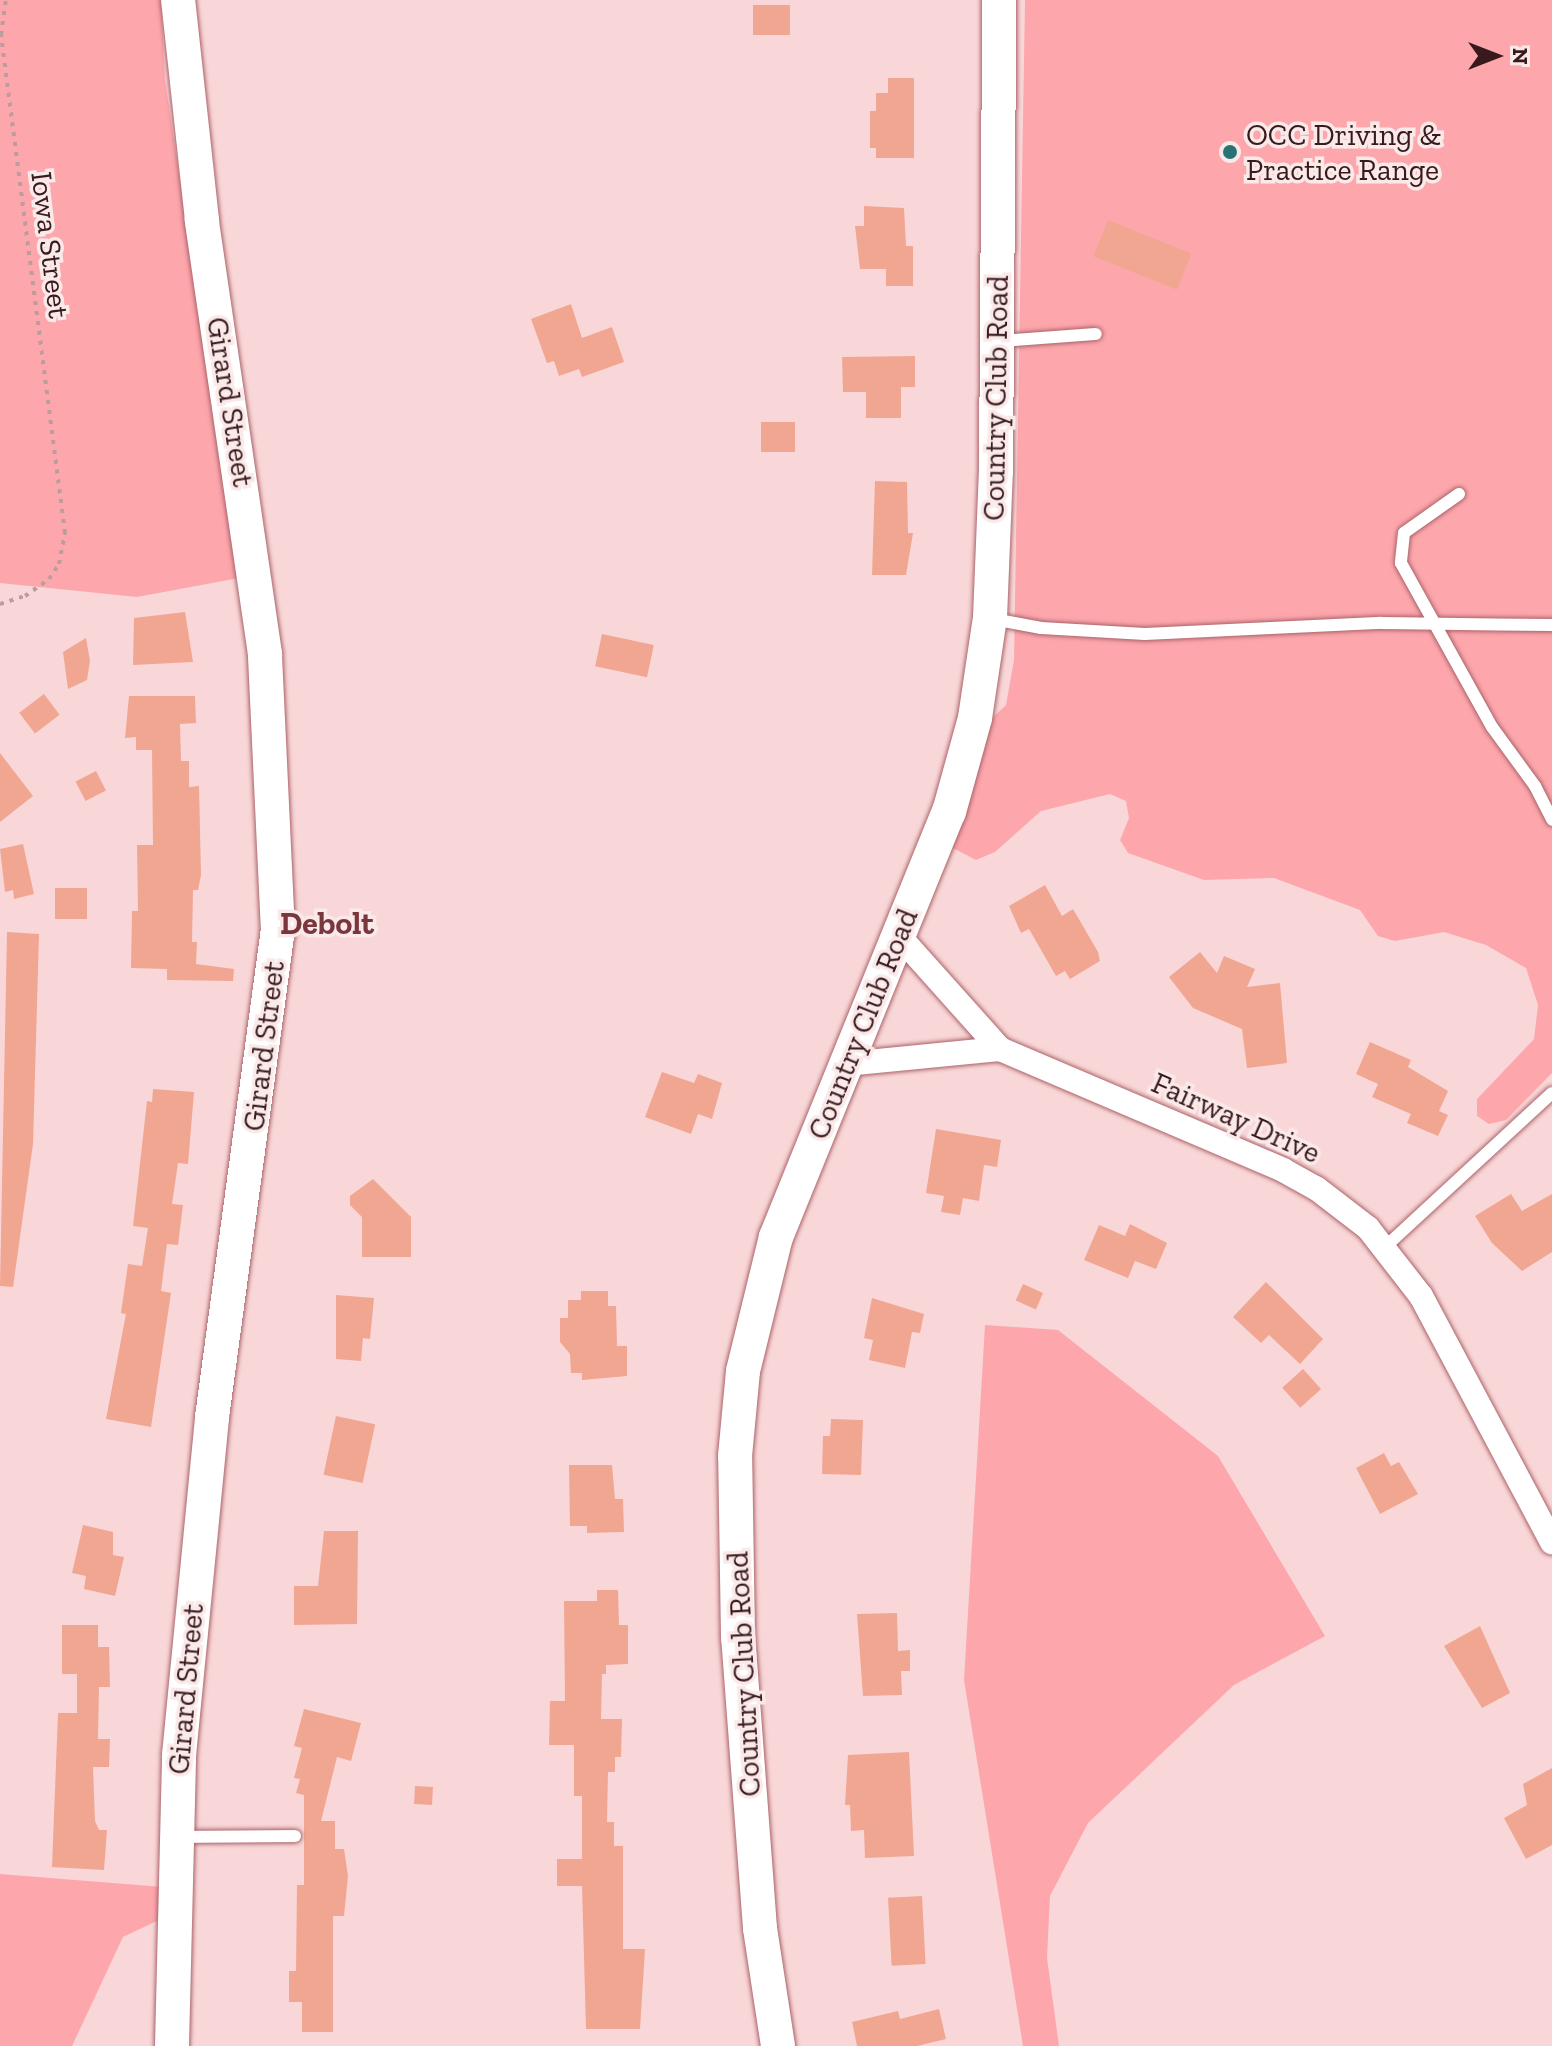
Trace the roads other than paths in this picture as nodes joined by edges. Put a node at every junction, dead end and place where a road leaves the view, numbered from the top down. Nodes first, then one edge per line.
1 (178, 0) edge
2 (999, 0) edge
3 (1096, 334) dead end
4 (998, 342) junction
5 (1459, 494) dead end
6 (990, 618) junction
7 (1434, 622) junction
8 (1552, 625) edge
9 (1552, 820) edge
10 (899, 936) junction
11 (1000, 1049) junction
12 (847, 1064) junction
13 (1552, 1093) edge
14 (1385, 1247) junction
15 (1552, 1542) edge
16 (295, 1836) dead end
17 (177, 1837) junction
18 (172, 2046) edge
19 (778, 2046) edge

1 - 17 street, Girard Street
2 - 4 street, Country Club Road
3 - 4 lane
4 - 6 street, Country Club Road
5 - 7 lane
6 - 7 lane
6 - 10 street, Country Club Road
7 - 8 lane
7 - 9 lane
10 - 11 street, Fairway Drive
10 - 12 street, Country Club Road
11 - 12 street, Fairway Drive
11 - 14 street, Fairway Drive
12 - 19 street, Country Club Road
13 - 14 lane
14 - 15 street, Fairway Drive
16 - 17 lane
17 - 18 street, Girard Street

